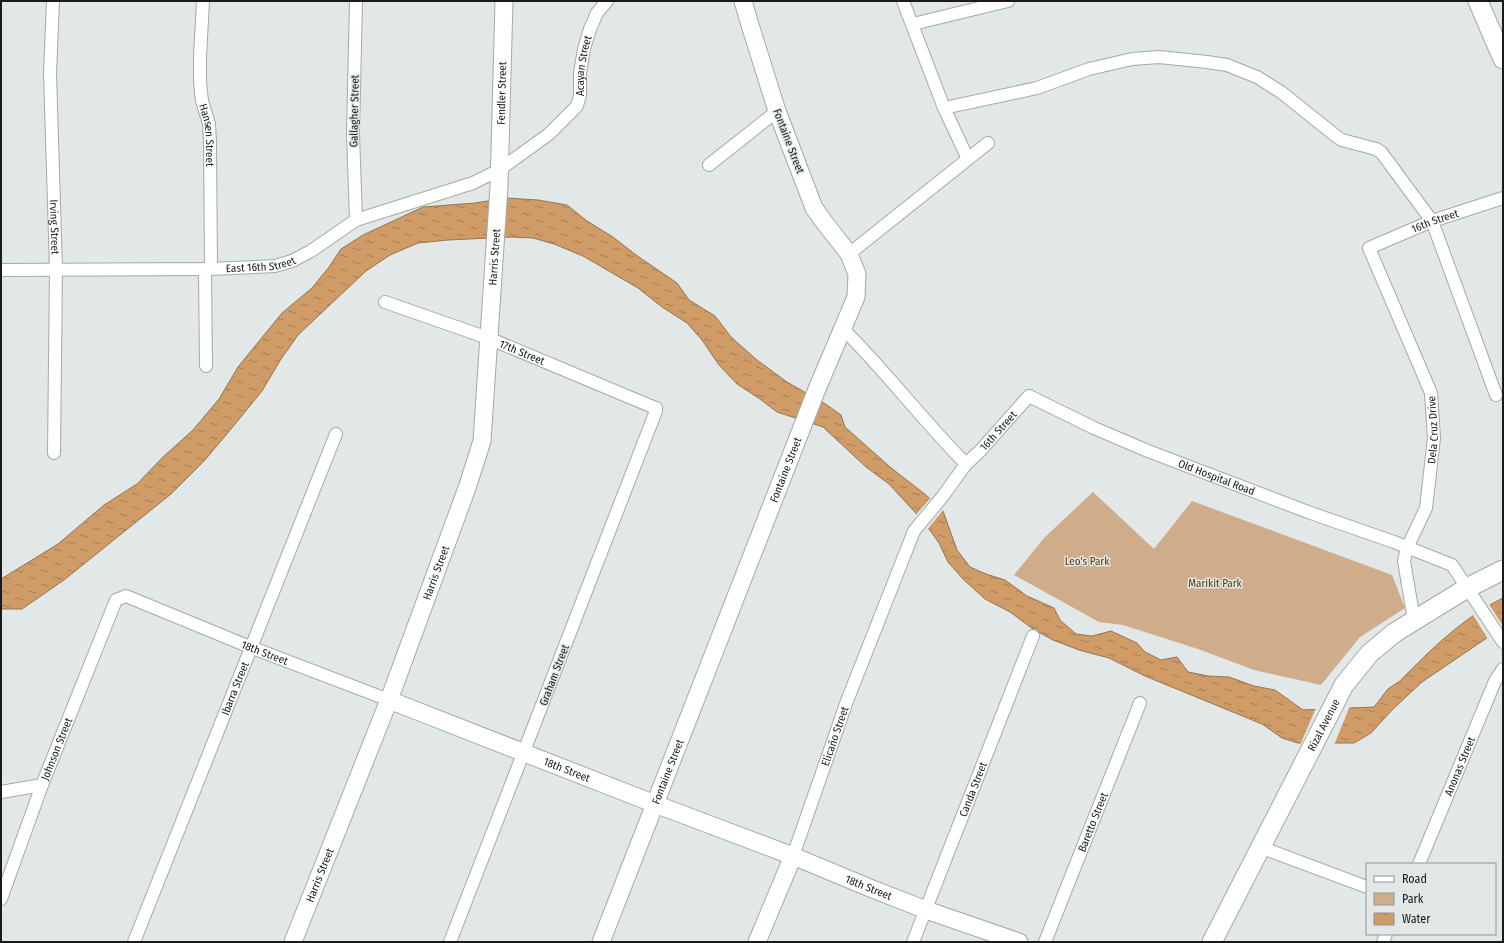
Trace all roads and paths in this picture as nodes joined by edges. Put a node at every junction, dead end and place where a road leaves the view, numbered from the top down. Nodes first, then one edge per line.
1 (53, 1) edge
2 (203, 1) edge
3 (356, 1) edge
4 (504, 1) edge
5 (608, 1) edge
6 (743, 1) edge
7 (903, 1) edge
8 (1008, 1) edge
9 (1478, 1) edge
10 (912, 24) junction
11 (1503, 59) edge
12 (944, 108) junction
13 (777, 111) junction
14 (988, 143) dead end
15 (968, 159) junction
16 (709, 165) dead end
17 (499, 178) junction
18 (1503, 198) edge
19 (356, 220) junction
20 (1432, 221) junction
21 (1369, 248) joint
22 (849, 254) junction
23 (56, 269) junction
24 (208, 269) junction
25 (1, 270) edge
26 (385, 302) dead end
27 (842, 328) junction
28 (488, 338) junction
29 (206, 366) dead end
30 (1496, 395) dead end
31 (1029, 396) joint
32 (656, 408) joint
33 (336, 434) dead end
34 (54, 453) dead end
35 (966, 464) junction
36 (943, 496) joint
37 (1407, 548) junction
38 (1503, 570) edge
39 (1467, 588) junction
40 (116, 600) joint
41 (1414, 620) junction
42 (1033, 636) dead end
43 (1500, 638) edge
44 (250, 647) junction
45 (1503, 670) edge
46 (389, 700) junction
47 (1140, 703) dead end
48 (524, 752) junction
49 (42, 785) junction
50 (1, 792) edge
51 (654, 804) junction
52 (1260, 847) junction
53 (793, 856) junction
54 (1419, 863) edge
55 (1366, 887) edge
56 (1, 899) edge
57 (926, 910) junction
58 (134, 942) edge
59 (293, 942) edge
60 (450, 942) edge
61 (601, 942) edge
62 (757, 942) edge
63 (913, 942) edge
64 (1019, 942) edge
65 (1046, 942) edge
66 (1212, 942) edge

1 - 23 street, Irving Street
2 - 24 street, Hansen Street
3 - 19 street, Gallagher Street
4 - 17 main road, Fendler Street
5 - 17 street, Acayan Street
6 - 13 main road, Fontaine Street
7 - 10 street
8 - 10 street
9 - 11 main road
10 - 12 street
12 - 15 street
12 - 20 street
13 - 16 street
13 - 22 main road, Fontaine Street
14 - 15 street
15 - 22 street
17 - 19 street, East 16th Street
17 - 28 main road, Harris Street
18 - 20 street, 16th Street
19 - 24 street, East 16th Street
20 - 21 street, 16th Street
20 - 30 street
21 - 37 street, Dela Cruz Drive
22 - 27 main road, Fontaine Street
23 - 24 street, East 16th Street
23 - 25 street, East 16th Street
23 - 34 street, Irving Street
24 - 29 street, Hansen Street
26 - 28 street, 17th Street
27 - 35 street
27 - 51 main road, Fontaine Street
28 - 32 street, 17th Street
28 - 46 main road, Harris Street
31 - 35 street, 16th Street
31 - 37 street, Old Hospital Road
32 - 48 street, Graham Street
33 - 44 street, Ibarra Street
35 - 36 street, 16th Street
36 - 53 street, Elicaño Street
37 - 39 street, Old Hospital Road
37 - 41 street
38 - 39 main road, Rizal Avenue
39 - 41 main road, Rizal Avenue
39 - 43 street
40 - 44 street, 18th Street
40 - 49 street, Johnson Street
41 - 52 main road, Rizal Avenue
42 - 57 street, Canda Street
44 - 46 street, 18th Street
44 - 58 street, Ibarra Street
45 - 54 street, Anonas Street
46 - 48 main road, 18th Street
46 - 59 main road, Harris Street
47 - 65 street, Baretto Street
48 - 51 main road, 18th Street
48 - 60 street, Graham Street
49 - 50 street
49 - 56 street, Johnson Street
51 - 53 main road, 18th Street
51 - 61 main road, Fontaine Street
52 - 55 street
52 - 66 main road, Rizal Avenue
53 - 57 main road, 18th Street
53 - 62 main road, Elicaño Street
57 - 63 street, Canda Street
57 - 64 main road, 18th Street

